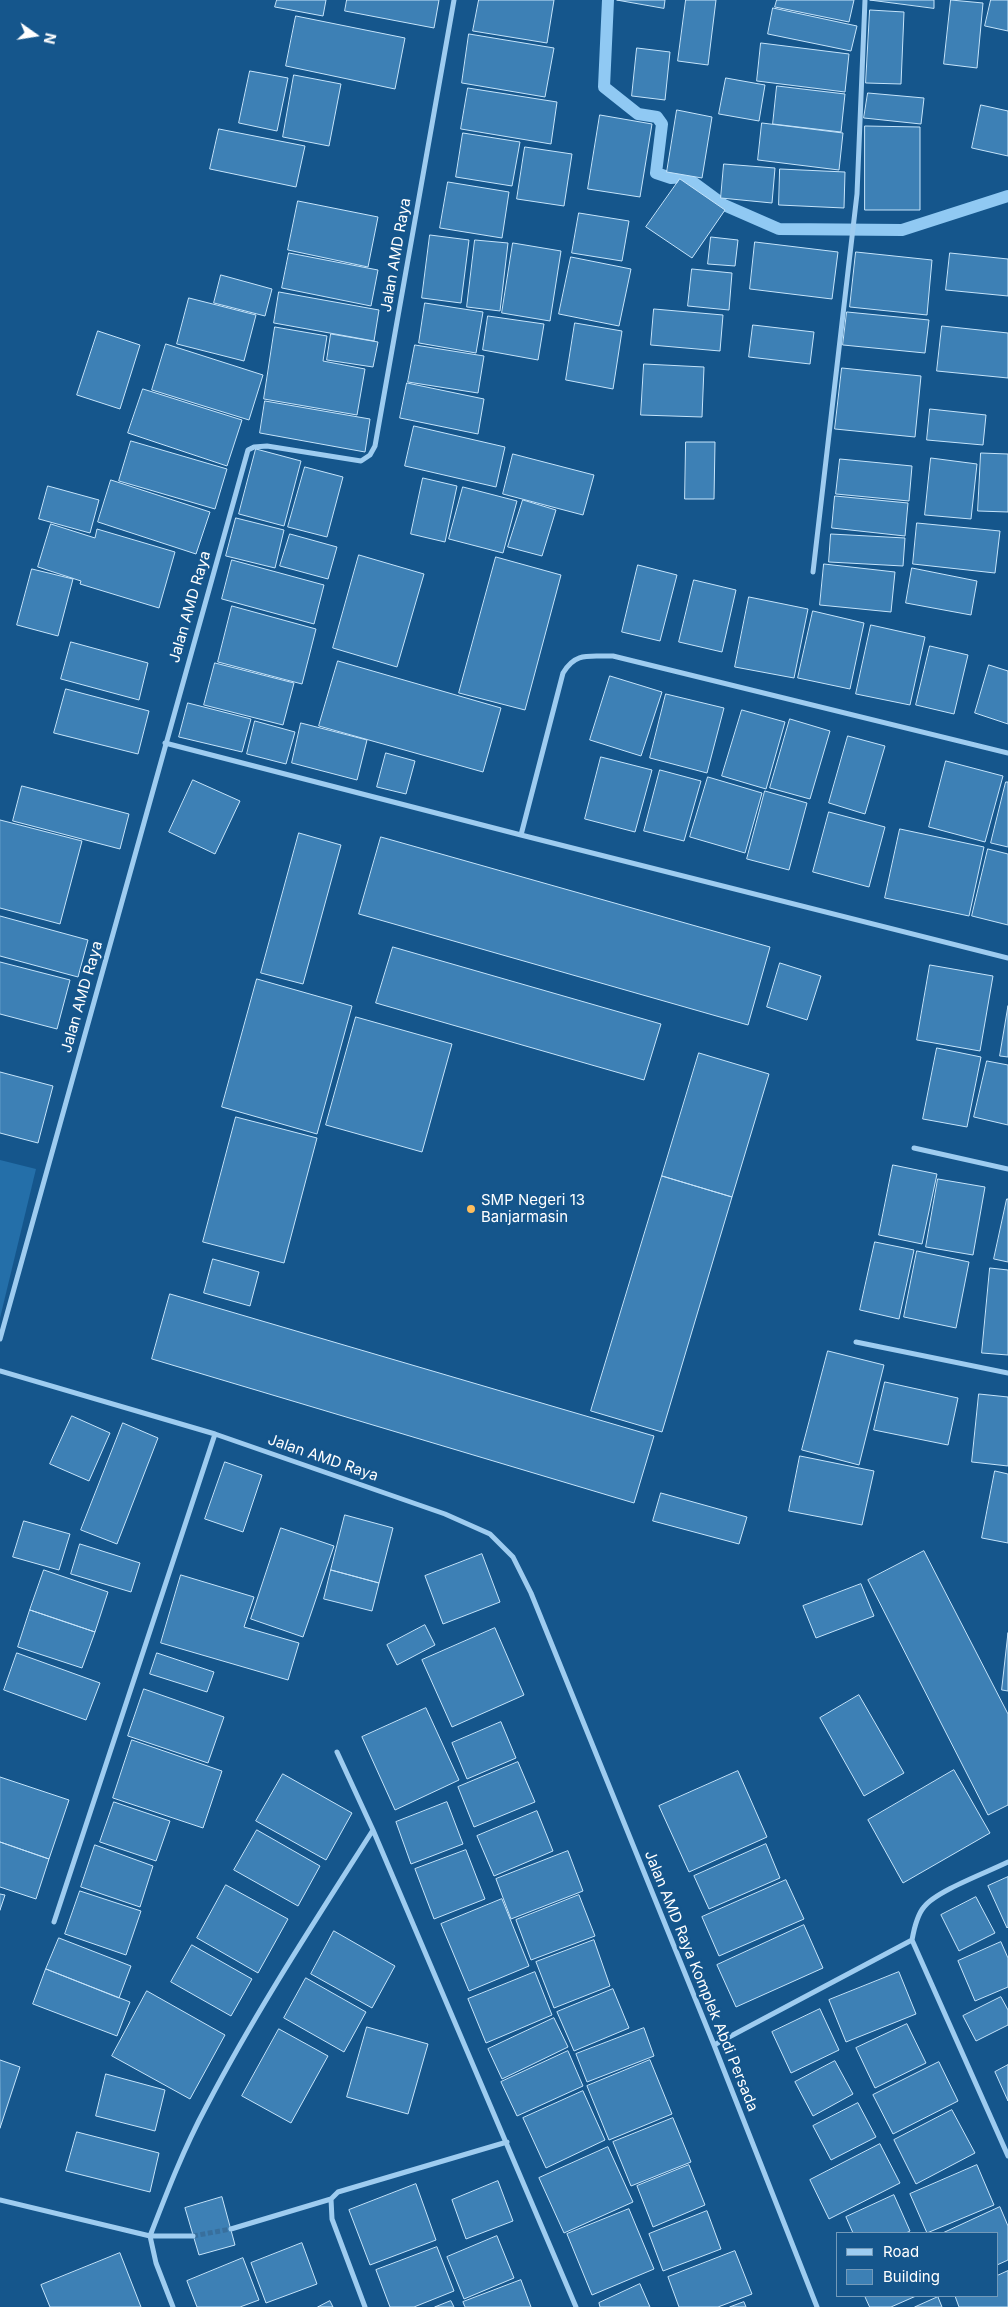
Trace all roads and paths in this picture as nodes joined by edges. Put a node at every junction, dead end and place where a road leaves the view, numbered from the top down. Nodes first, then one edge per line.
1 (454, 0) edge
2 (865, 0) edge
3 (813, 572) dead end
4 (166, 743) junction
5 (1008, 753) edge
6 (520, 835) junction
7 (1008, 958) edge
8 (914, 1148) dead end
9 (1008, 1169) edge
10 (0, 1339) edge
11 (856, 1342) dead end
12 (0, 1372) edge
13 (1008, 1373) edge
14 (215, 1434) junction
15 (559, 1666) joint
16 (337, 1752) dead end
17 (373, 1830) junction
18 (1008, 1862) edge
19 (54, 1922) dead end
20 (912, 1940) junction
21 (714, 2045) junction
22 (507, 2142) junction
23 (1008, 2156) edge
24 (331, 2199) junction
25 (0, 2200) edge
26 (231, 2228) tunnel mouth
27 (150, 2236) junction
28 (193, 2236) tunnel mouth
29 (173, 2307) edge
30 (365, 2307) edge
31 (576, 2307) edge
32 (817, 2307) edge

1 - 4 street, Jalan AMD Raya
2 - 3 street
4 - 6 street
4 - 10 street, Jalan AMD Raya
5 - 6 street
6 - 7 street
8 - 9 street
11 - 13 street
12 - 14 street, Jalan AMD Raya
14 - 15 street, Jalan AMD Raya
14 - 19 street
15 - 21 street, Jalan AMD Raya Komplek Abdi Persada
16 - 17 street
17 - 22 street
17 - 27 street
18 - 20 street
20 - 21 street
20 - 23 street
21 - 32 street, Jalan AMD Raya Komplek Abdi Persada
22 - 24 street
22 - 31 street
24 - 26 street
24 - 30 street
25 - 27 street
27 - 28 street
27 - 29 street

